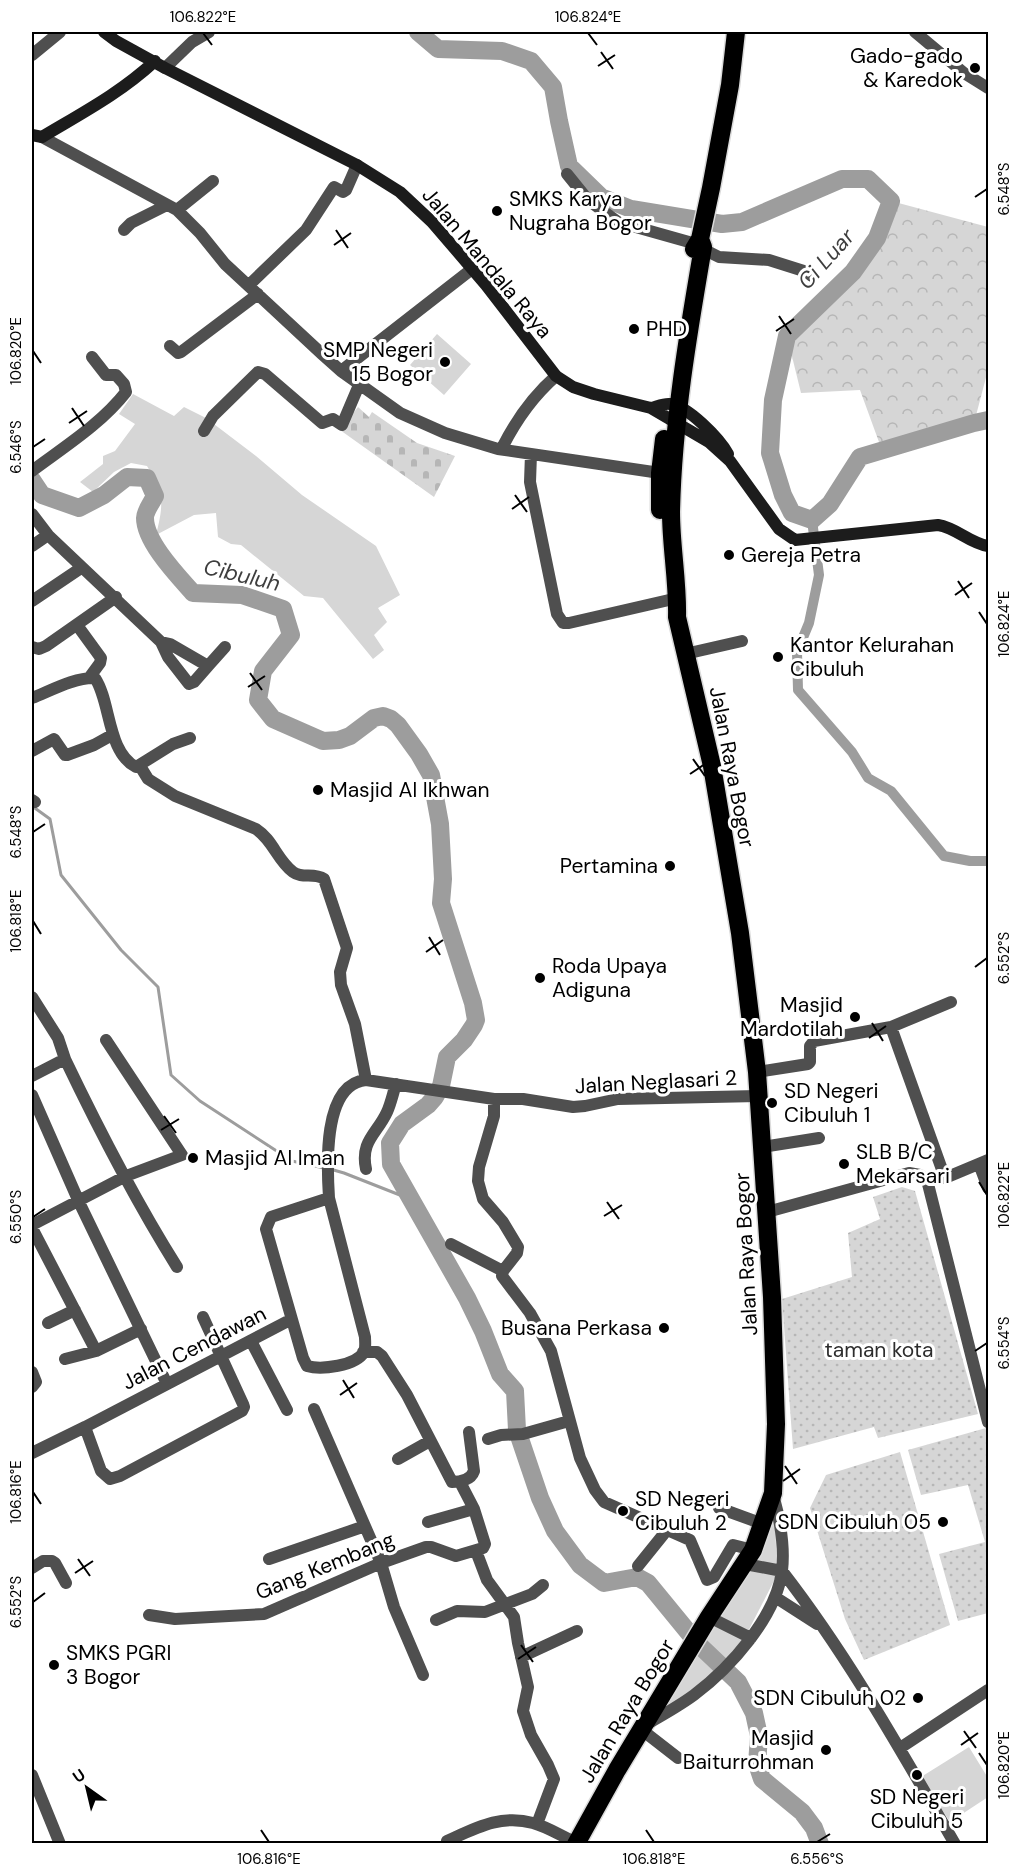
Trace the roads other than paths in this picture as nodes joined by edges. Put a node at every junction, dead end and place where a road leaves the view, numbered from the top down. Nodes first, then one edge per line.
1 (60, 32) edge
2 (104, 32) edge
3 (209, 32) edge
4 (736, 32) edge
5 (915, 32) edge
6 (32, 55) edge
7 (160, 65) junction
8 (988, 88) edge
9 (37, 136) edge
10 (357, 165) junction
11 (567, 174) dead end
12 (213, 181) dead end
13 (172, 208) junction
14 (124, 230) dead end
15 (700, 242) junction
16 (472, 269) junction
17 (812, 276) dead end
18 (254, 290) junction
19 (170, 346) dead end
20 (92, 357) dead end
21 (341, 371) junction
22 (556, 376) junction
23 (359, 385) junction
24 (668, 411) junction
25 (204, 431) dead end
26 (502, 448) junction
27 (531, 454) junction
28 (32, 471) edge
29 (660, 473) junction
30 (32, 514) edge
31 (48, 535) junction
32 (32, 546) edge
33 (988, 546) edge
34 (81, 568) junction
35 (116, 597) junction
36 (669, 600) junction
37 (32, 601) edge
38 (677, 617) junction
39 (77, 625) junction
40 (742, 641) dead end
41 (161, 642) junction
42 (32, 647) edge
43 (225, 647) dead end
44 (686, 654) junction
45 (208, 666) junction
46 (89, 678) junction
47 (32, 698) edge
48 (112, 735) junction
49 (190, 738) dead end
50 (32, 751) edge
51 (140, 766) junction
52 (32, 997) edge
53 (951, 1002) dead end
54 (891, 1027) junction
55 (106, 1040) dead end
56 (64, 1059) junction
57 (757, 1072) junction
58 (32, 1076) edge
59 (366, 1080) junction
60 (396, 1084) junction
61 (32, 1095) edge
62 (758, 1096) junction
63 (494, 1100) junction
64 (819, 1138) dead end
65 (762, 1147) junction
66 (984, 1162) edge
67 (366, 1169) dead end
68 (126, 1176) junction
69 (988, 1188) edge
70 (329, 1198) junction
71 (79, 1202) junction
72 (767, 1212) junction
73 (32, 1226) edge
74 (450, 1244) dead end
75 (177, 1266) dead end
76 (503, 1271) junction
77 (75, 1310) junction
78 (202, 1317) dead end
79 (290, 1320) junction
80 (48, 1323) dead end
81 (141, 1329) junction
82 (251, 1341) junction
83 (96, 1351) junction
84 (363, 1352) junction
85 (220, 1356) junction
86 (65, 1359) dead end
87 (32, 1372) edge
88 (167, 1384) junction
89 (32, 1387) edge
90 (314, 1408) dead end
91 (287, 1410) dead end
92 (569, 1421) junction
93 (988, 1422) edge
94 (85, 1427) junction
95 (469, 1432) dead end
96 (488, 1439) dead end
97 (430, 1441) junction
98 (32, 1453) edge
99 (398, 1459) dead end
100 (460, 1482) junction
101 (773, 1493) junction
102 (719, 1508) dead end
103 (474, 1509) junction
104 (428, 1522) dead end
105 (763, 1524) junction
106 (365, 1526) junction
107 (667, 1530) junction
108 (476, 1551) junction
109 (749, 1557) junction
110 (269, 1559) dead end
111 (381, 1563) junction
112 (638, 1566) dead end
113 (32, 1568) edge
114 (782, 1571) junction
115 (66, 1583) dead end
116 (543, 1585) dead end
117 (775, 1597) junction
118 (503, 1604) junction
119 (149, 1615) dead end
120 (436, 1620) dead end
121 (707, 1621) junction
122 (821, 1626) junction
123 (577, 1631) dead end
124 (751, 1638) junction
125 (520, 1657) junction
126 (423, 1675) dead end
127 (988, 1690) edge
128 (644, 1727) junction
129 (900, 1748) junction
130 (678, 1758) dead end
131 (32, 1775) edge
132 (537, 1824) junction
133 (447, 1841) dead end
134 (577, 1843) edge
135 (60, 1844) edge
136 (955, 1844) edge

1 - 6 street
2 - 7 street, Jalan Mandala Raya
3 - 7 street
4 - 15 highway, Jalan Raya Bogor
5 - 8 street
7 - 9 street
7 - 10 street, Jalan Mandala Raya
9 - 13 street
10 - 16 street, Jalan Mandala Raya
10 - 18 street
11 - 15 street
12 - 13 street
13 - 14 street
13 - 18 street
15 - 17 street
15 - 24 highway, Jalan Raya Bogor
16 - 21 street
16 - 22 street, Jalan Mandala Raya
18 - 19 street
18 - 21 street
20 - 28 street
21 - 23 street
22 - 24 street, Jalan Mandala Raya
22 - 26 street
23 - 25 street
23 - 26 street
24 - 29 highway, Jalan Raya Bogor
24 - 33 street, Jalan Mandala Raya
24 - 38 highway, Jalan Raya Bogor
26 - 27 street
27 - 29 street
27 - 36 street
29 - 36 highway, Jalan Raya Bogor
30 - 31 street
31 - 32 street
31 - 34 street
34 - 35 street
34 - 37 street
35 - 39 street
35 - 41 street
36 - 38 highway, Jalan Raya Bogor
38 - 44 highway, Jalan Raya Bogor
39 - 42 street
39 - 46 street
40 - 44 street
41 - 45 street
41 - 45 street
43 - 45 street
44 - 57 highway, Jalan Raya Bogor
46 - 47 street
46 - 48 street
48 - 50 street
48 - 51 street
49 - 51 street
51 - 59 street
52 - 56 street
53 - 54 street
54 - 57 street
54 - 66 street
55 - 68 street
56 - 58 street
56 - 68 street
57 - 62 highway, Jalan Raya Bogor
59 - 60 street
59 - 70 street
60 - 63 street, Jalan Neglasari 2
60 - 67 street
61 - 71 street
62 - 63 street, Jalan Neglasari 2
62 - 65 highway, Jalan Raya Bogor
63 - 76 street
64 - 65 street
65 - 72 highway, Jalan Raya Bogor
66 - 69 street
68 - 71 street
68 - 75 street
70 - 79 street
70 - 84 street
71 - 73 street
71 - 81 street
72 - 93 street
72 - 101 highway, Jalan Raya Bogor
73 - 77 street
74 - 76 street
76 - 92 street
77 - 80 street
77 - 83 street
78 - 85 street
79 - 82 street, Jalan Cendawan
79 - 84 street, Jalan Cendawan
81 - 83 street
81 - 88 street
82 - 85 street, Jalan Cendawan
82 - 91 street
83 - 86 street
84 - 97 street
85 - 88 street, Jalan Cendawan
85 - 94 street
87 - 89 street
88 - 94 street, Jalan Cendawan
90 - 106 street
92 - 96 street
92 - 107 street
94 - 98 street, Jalan Cendawan
95 - 100 street
97 - 99 street
97 - 100 street
100 - 103 street
101 - 105 highway, Jalan Raya Bogor
101 - 114 street
102 - 105 street
103 - 104 street
103 - 108 street
105 - 109 highway, Jalan Raya Bogor
106 - 110 street
106 - 111 street
107 - 109 street
107 - 112 street
108 - 111 street, Gang Kembang
108 - 118 street
109 - 114 street
109 - 121 highway, Jalan Raya Bogor
111 - 119 street, Gang Kembang
111 - 126 street
113 - 115 street
114 - 117 street
114 - 122 street
116 - 118 street
117 - 122 street
117 - 124 street
118 - 120 street
118 - 125 street
121 - 124 street
121 - 128 highway, Jalan Raya Bogor
122 - 129 street
123 - 125 street
124 - 128 street
125 - 132 street
127 - 129 street
128 - 130 street
128 - 134 highway, Jalan Raya Bogor
129 - 136 street
131 - 135 street
132 - 133 street
132 - 134 street

